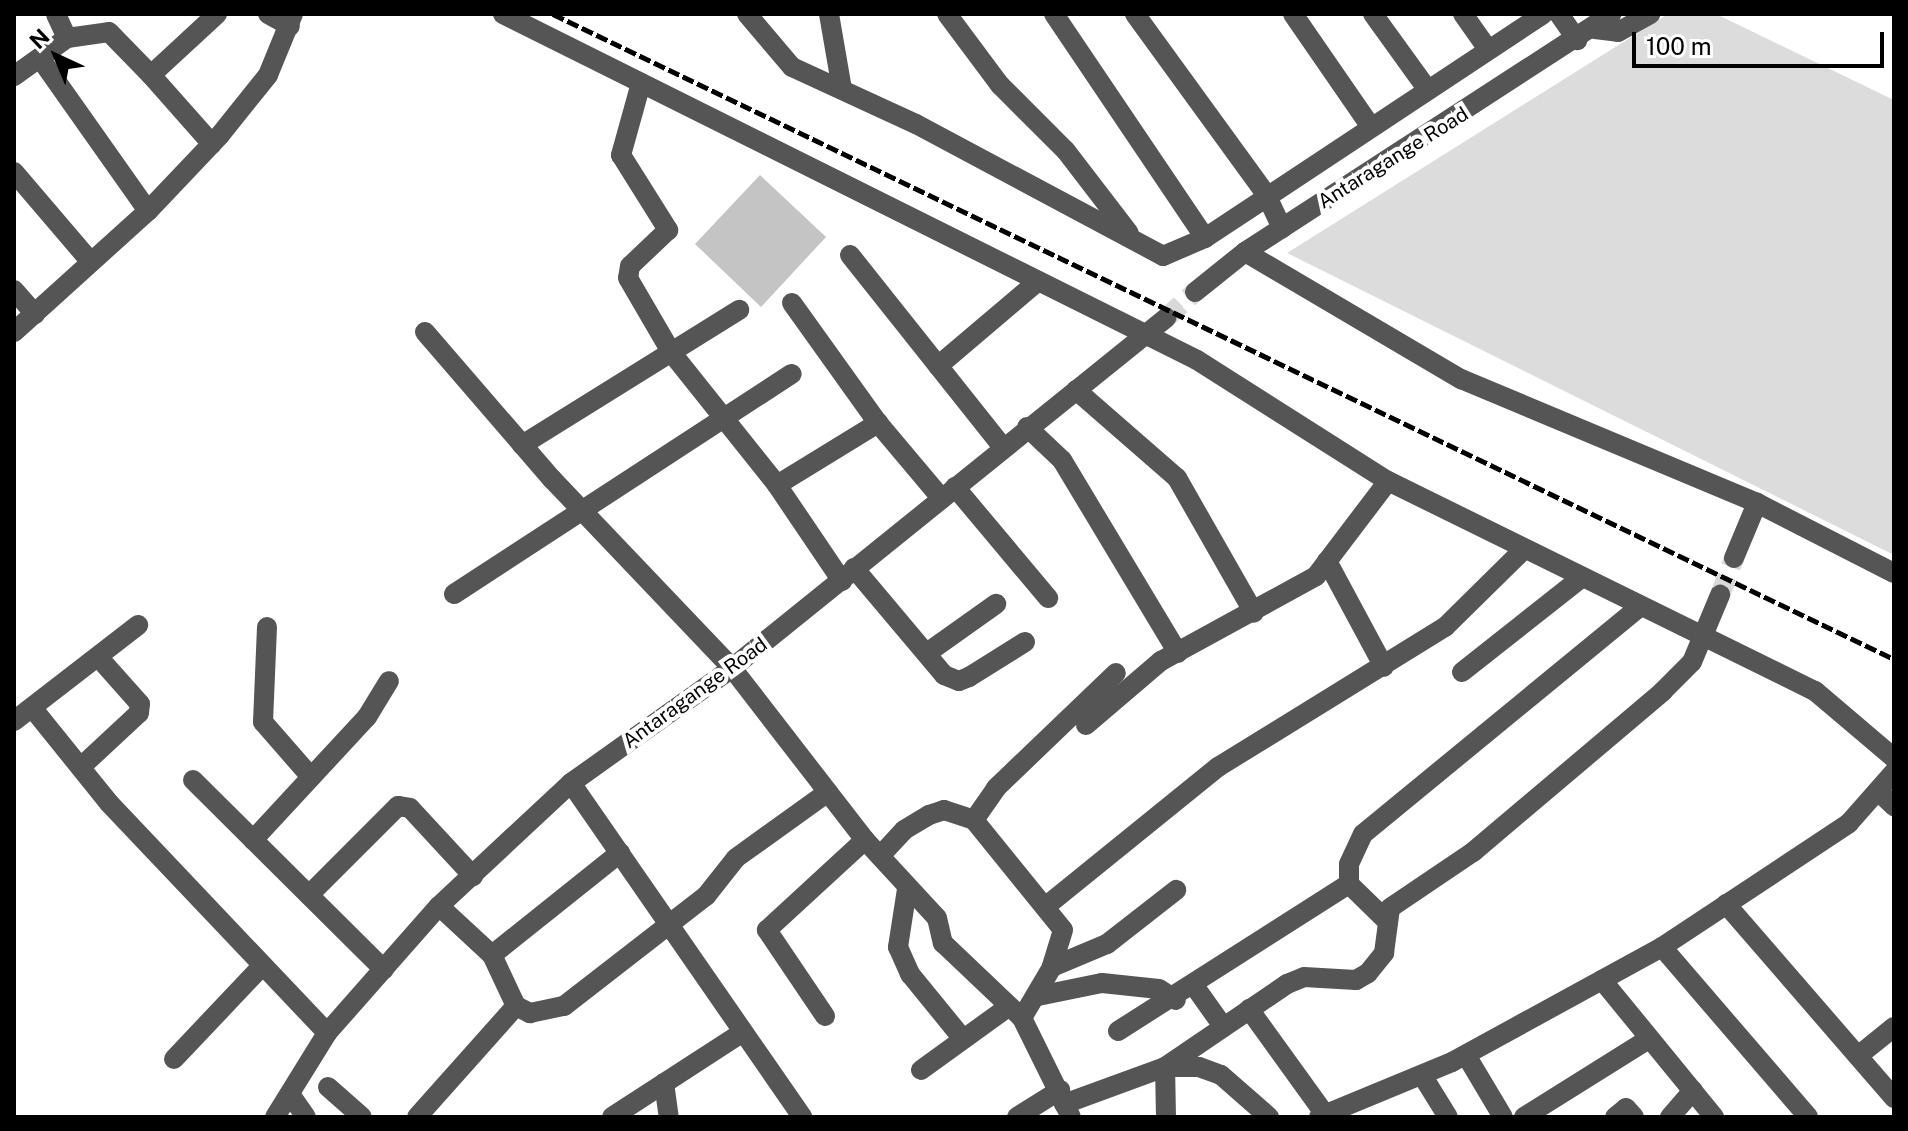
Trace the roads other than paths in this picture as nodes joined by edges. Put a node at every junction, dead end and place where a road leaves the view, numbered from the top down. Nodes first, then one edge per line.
1 (56, 14) edge
2 (217, 14) edge
3 (268, 14) edge
4 (503, 14) edge
5 (747, 14) edge
6 (829, 14) edge
7 (947, 14) edge
8 (1054, 14) edge
9 (1135, 14) edge
10 (1293, 14) edge
11 (1373, 14) edge
12 (1463, 14) edge
13 (1543, 14) edge
14 (1559, 14) edge
15 (1611, 14) edge
16 (1650, 14) edge
17 (291, 20) edge
18 (1595, 29) junction
19 (67, 38) junction
20 (1577, 40) junction
21 (1487, 48) junction
22 (40, 58) junction
23 (151, 75) junction
24 (14, 76) edge
25 (641, 83) junction
26 (1425, 86) junction
27 (842, 89) junction
28 (1369, 124) junction
29 (212, 144) junction
30 (14, 172) edge
31 (1266, 194) junction
32 (148, 211) junction
33 (1282, 228) junction
34 (1205, 238) junction
35 (1140, 244) junction
36 (1245, 252) junction
37 (850, 255) dead end
38 (91, 262) junction
39 (1037, 282) junction
40 (14, 290) edge
41 (1195, 292) tunnel mouth
42 (792, 303) dead end
43 (739, 310) dead end
44 (35, 314) junction
45 (1166, 318) tunnel mouth
46 (14, 332) edge
47 (425, 332) dead end
48 (1144, 338) junction
49 (671, 352) junction
50 (938, 366) junction
51 (792, 374) dead end
52 (1076, 390) junction
53 (722, 418) junction
54 (878, 423) junction
55 (1027, 427) junction
56 (522, 445) junction
57 (1002, 446) junction
58 (1388, 481) junction
59 (777, 485) junction
60 (948, 493) junction
61 (1757, 503) junction
62 (581, 509) junction
63 (1524, 549) junction
64 (1734, 558) tunnel mouth
65 (1327, 561) junction
66 (1894, 573) edge
67 (848, 574) junction
68 (1581, 578) junction
69 (454, 594) dead end
70 (1720, 595) tunnel mouth
71 (1048, 598) dead end
72 (996, 604) dead end
73 (1639, 607) junction
74 (1254, 613) junction
75 (138, 625) dead end
76 (267, 627) dead end
77 (1705, 641) junction
78 (1025, 642) dead end
79 (927, 653) junction
80 (1178, 653) junction
81 (99, 658) junction
82 (1384, 667) junction
83 (732, 668) junction
84 (1462, 672) dead end
85 (1116, 673) dead end
86 (389, 681) dead end
87 (34, 710) junction
88 (14, 721) edge
89 (1086, 725) dead end
90 (1894, 758) edge
91 (83, 765) junction
92 (1894, 772) edge
93 (311, 777) junction
94 (193, 780) dead end
95 (571, 783) junction
96 (828, 792) junction
97 (1887, 799) edge
98 (974, 820) junction
99 (253, 840) junction
100 (865, 840) junction
101 (620, 853) junction
102 (880, 856) junction
103 (473, 876) junction
104 (1349, 884) junction
105 (907, 889) junction
106 (1176, 890) dead end
107 (309, 895) junction
108 (1726, 904) junction
109 (439, 906) junction
110 (1045, 907) junction
111 (1388, 922) junction
112 (668, 923) junction
113 (1662, 947) junction
114 (492, 955) junction
115 (263, 965) junction
116 (1052, 967) junction
117 (384, 970) junction
118 (1602, 980) junction
119 (1195, 987) junction
120 (1038, 996) junction
121 (1176, 1000) junction
122 (516, 1006) junction
123 (1249, 1009) junction
124 (1015, 1012) junction
125 (825, 1016) dead end
126 (1222, 1025) junction
127 (1894, 1027) edge
128 (1118, 1031) dead end
129 (743, 1032) junction
130 (327, 1033) junction
131 (963, 1039) junction
132 (1649, 1039) junction
133 (1466, 1055) junction
134 (1858, 1056) junction
135 (174, 1059) dead end
136 (1165, 1067) junction
137 (921, 1070) dead end
138 (1422, 1075) junction
139 (664, 1083) junction
140 (328, 1087) dead end
141 (1693, 1091) junction
142 (292, 1097) junction
143 (1894, 1098) edge
144 (1065, 1104) edge
145 (1324, 1116) edge
146 (275, 1117) edge
147 (306, 1117) edge
148 (362, 1117) edge
149 (417, 1117) edge
150 (612, 1117) edge
151 (669, 1117) edge
152 (802, 1117) edge
153 (1017, 1117) edge
154 (1166, 1117) edge
155 (1269, 1117) edge
156 (1448, 1117) edge
157 (1503, 1117) edge
158 (1524, 1117) edge
159 (1615, 1117) edge
160 (1634, 1117) edge
161 (1670, 1117) edge
162 (1714, 1117) edge
163 (1808, 1117) edge

1 - 19 street
2 - 23 street
3 - 17 street
4 - 25 street
5 - 27 street
6 - 27 street
7 - 35 street
8 - 34 street
9 - 31 street
10 - 28 street
11 - 26 street
12 - 21 street
13 - 21 street
14 - 20 street
15 - 18 street, Antaragange Road
16 - 18 street, Antaragange Road
17 - 29 street
18 - 20 street, Antaragange Road
19 - 22 street
19 - 23 street
20 - 33 street, Antaragange Road
21 - 26 street
22 - 24 street
22 - 32 street
23 - 29 street
25 - 39 street
25 - 49 street
26 - 28 street
27 - 35 street
28 - 31 street
29 - 32 street
30 - 38 street
31 - 33 street
31 - 34 street
32 - 38 street
33 - 36 street, Antaragange Road
34 - 35 street
36 - 41 street, Antaragange Road
36 - 61 street
37 - 50 street
38 - 44 street
39 - 48 street
39 - 50 street
40 - 44 street
42 - 54 street
43 - 49 street
44 - 46 street
45 - 48 street, Antaragange Road
47 - 56 street
48 - 52 street, Antaragange Road
48 - 58 street
49 - 53 street
49 - 56 street
50 - 57 street
51 - 53 street
52 - 55 street, Antaragange Road
52 - 74 street
53 - 59 street
53 - 62 street
54 - 59 street
54 - 60 street
55 - 57 street, Antaragange Road
55 - 80 street
56 - 62 street
57 - 60 street, Antaragange Road
58 - 63 street
58 - 65 street
59 - 67 street
60 - 67 street, Antaragange Road
60 - 71 street
61 - 64 street
61 - 66 street
62 - 69 street
62 - 83 street
63 - 68 street
63 - 82 street
65 - 74 street
65 - 82 street
67 - 79 street
67 - 83 street, Antaragange Road
68 - 73 street
68 - 84 street
70 - 77 street
72 - 79 street
73 - 77 street
73 - 104 street
74 - 80 street
75 - 81 street
76 - 93 street
77 - 90 street
77 - 111 street
78 - 79 street
80 - 89 street
81 - 87 street
81 - 91 street
82 - 110 street
83 - 95 street, Antaragange Road
83 - 96 street
85 - 98 street
86 - 93 street
87 - 88 street
87 - 91 street
91 - 115 street
92 - 97 street
93 - 99 street
94 - 99 street
95 - 101 street
95 - 103 street, Antaragange Road
96 - 100 street
96 - 112 street
97 - 108 street
98 - 102 street
98 - 110 street
99 - 107 street
100 - 102 street
100 - 125 street
101 - 112 street
101 - 114 street
102 - 105 street
103 - 107 street
103 - 109 street, Antaragange Road
104 - 111 street
104 - 119 street
105 - 124 street
105 - 131 street
106 - 116 street
107 - 117 street
108 - 113 street
108 - 134 street
109 - 114 street
109 - 117 street, Antaragange Road
110 - 116 street
111 - 123 street
112 - 122 street
112 - 129 street
113 - 118 street
113 - 163 street
114 - 122 street
115 - 130 street
115 - 135 street
116 - 120 street
117 - 130 street, Antaragange Road
118 - 132 street
118 - 133 street
119 - 121 street
119 - 126 street
120 - 121 street
120 - 124 street
121 - 128 street
122 - 149 street
123 - 126 street
123 - 145 street
124 - 131 street
124 - 144 street
126 - 136 street
127 - 134 street
129 - 139 street
129 - 152 street
130 - 142 street, Antaragange Road
131 - 137 street
132 - 141 street
132 - 158 street
133 - 138 street
133 - 157 street
134 - 143 street
136 - 144 street
136 - 154 street
136 - 155 street
138 - 145 street
138 - 156 street
139 - 150 street
139 - 151 street
140 - 148 street
141 - 161 street
141 - 162 street
142 - 146 street, Antaragange Road
142 - 147 street
144 - 153 street
159 - 160 street

